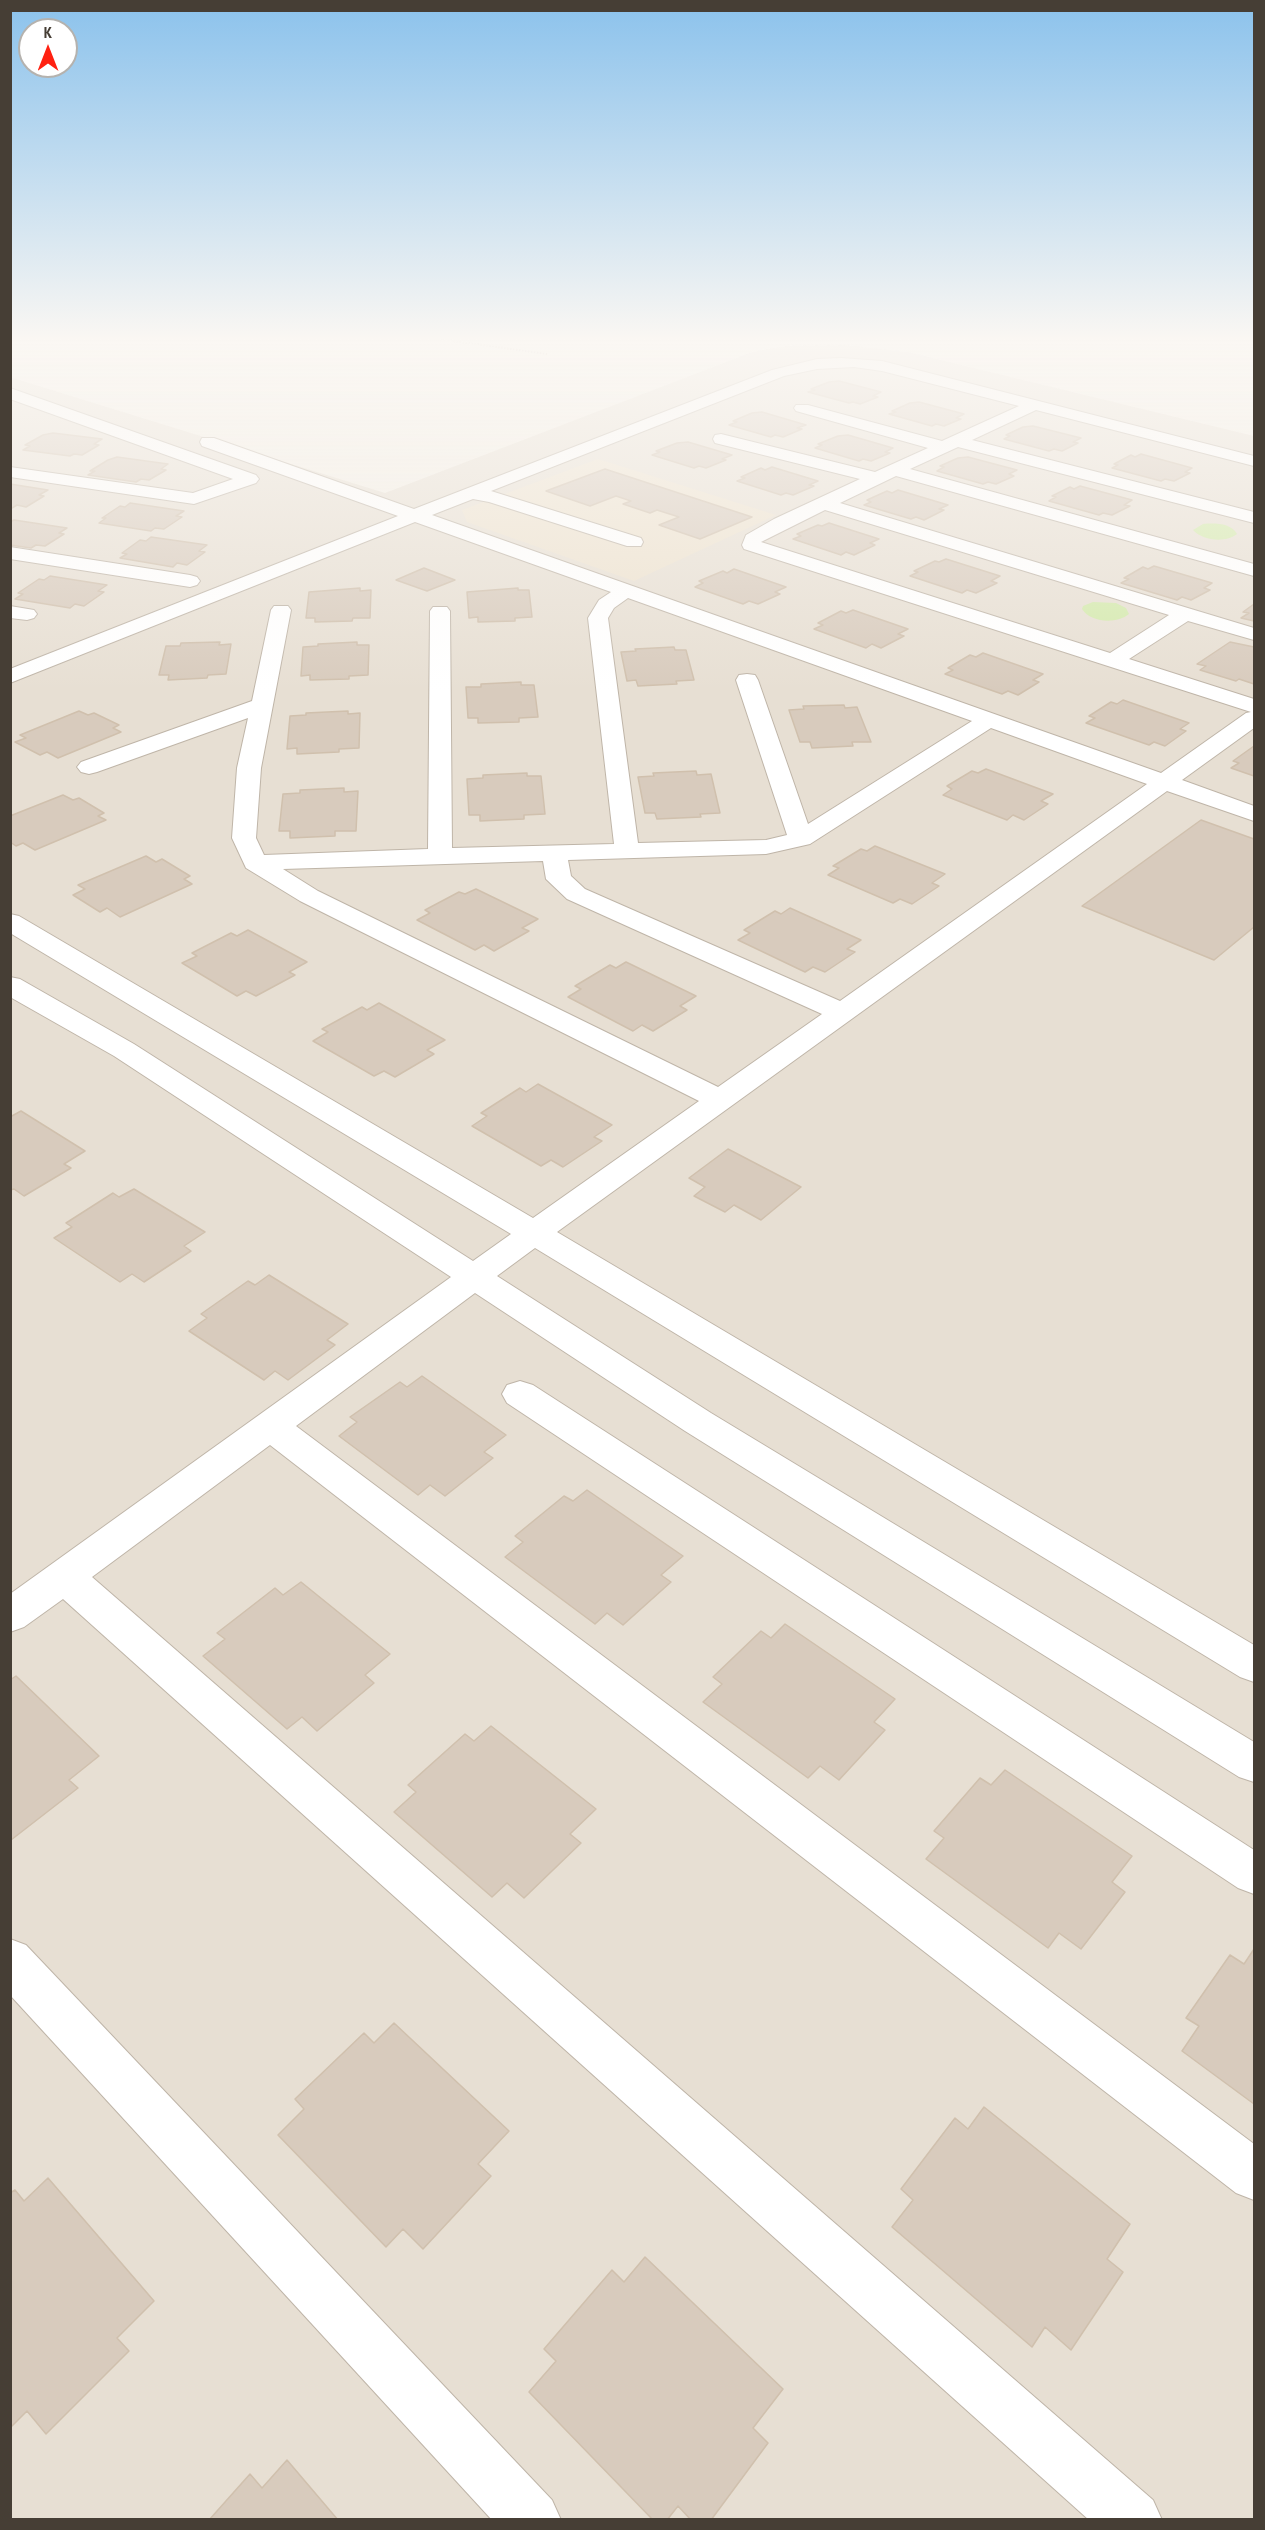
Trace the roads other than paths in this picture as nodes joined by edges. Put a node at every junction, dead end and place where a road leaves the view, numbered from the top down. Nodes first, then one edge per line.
1 (181, 454) edge
2 (243, 454) edge
3 (523, 454) edge
4 (571, 454) edge
5 (791, 454) edge
6 (928, 454) edge
7 (992, 454) edge
8 (1227, 454) edge
9 (249, 456) junction
10 (1254, 461) edge
11 (217, 467) junction
12 (484, 469) dead end
13 (10, 472) edge
14 (884, 474) junction
15 (472, 493) junction
16 (822, 503) junction
17 (385, 507) junction
18 (411, 507) junction
19 (364, 514) dead end
20 (1254, 517) edge
21 (634, 542) dead end
22 (10, 553) edge
23 (1254, 570) edge
24 (626, 591) junction
25 (158, 594) dead end
26 (281, 610) dead end
27 (441, 611) dead end
28 (1186, 613) junction
29 (1254, 634) edge
30 (1112, 661) junction
31 (10, 677) edge
32 (747, 680) dead end
33 (262, 705) junction
34 (1254, 706) edge
35 (1254, 718) edge
36 (989, 720) junction
37 (89, 767) dead end
38 (1166, 783) junction
39 (1254, 814) edge
40 (801, 839) junction
41 (627, 852) junction
42 (554, 853) junction
43 (441, 856) junction
44 (255, 863) junction
45 (10, 922) edge
46 (10, 985) edge
47 (843, 1013) junction
48 (722, 1100) junction
49 (534, 1233) junction
50 (474, 1277) junction
51 (520, 1395) dead end
52 (271, 1426) junction
53 (64, 1577) junction
54 (10, 1616) edge
55 (1254, 1665) edge
56 (1254, 1764) edge
57 (1254, 1874) edge
58 (10, 1961) edge
59 (1254, 2175) edge
60 (532, 2520) edge
61 (1133, 2520) edge

1 - 11 street
2 - 9 street
3 - 12 street
4 - 15 street
5 - 14 street
6 - 14 street
7 - 20 street
8 - 10 street
9 - 11 street
9 - 17 street
11 - 13 street
14 - 16 street
14 - 23 street
15 - 18 street
15 - 21 street
16 - 28 street
16 - 30 street
17 - 18 street
17 - 19 street
18 - 24 street
18 - 31 street
22 - 25 street
24 - 36 street
24 - 41 street
26 - 33 street
27 - 43 street
28 - 29 street
28 - 30 street
30 - 34 street
32 - 40 street
33 - 37 street
33 - 44 street
35 - 38 street
36 - 38 street
36 - 40 street
38 - 39 street
38 - 47 street
40 - 41 street
41 - 42 street
42 - 43 street
42 - 47 street
43 - 44 street
44 - 48 street
45 - 49 street
46 - 50 street
47 - 48 street
48 - 49 street
49 - 50 street
49 - 55 street
50 - 52 street
50 - 56 street
51 - 57 street
52 - 53 street
52 - 59 street
53 - 54 street
53 - 61 street
58 - 60 street

